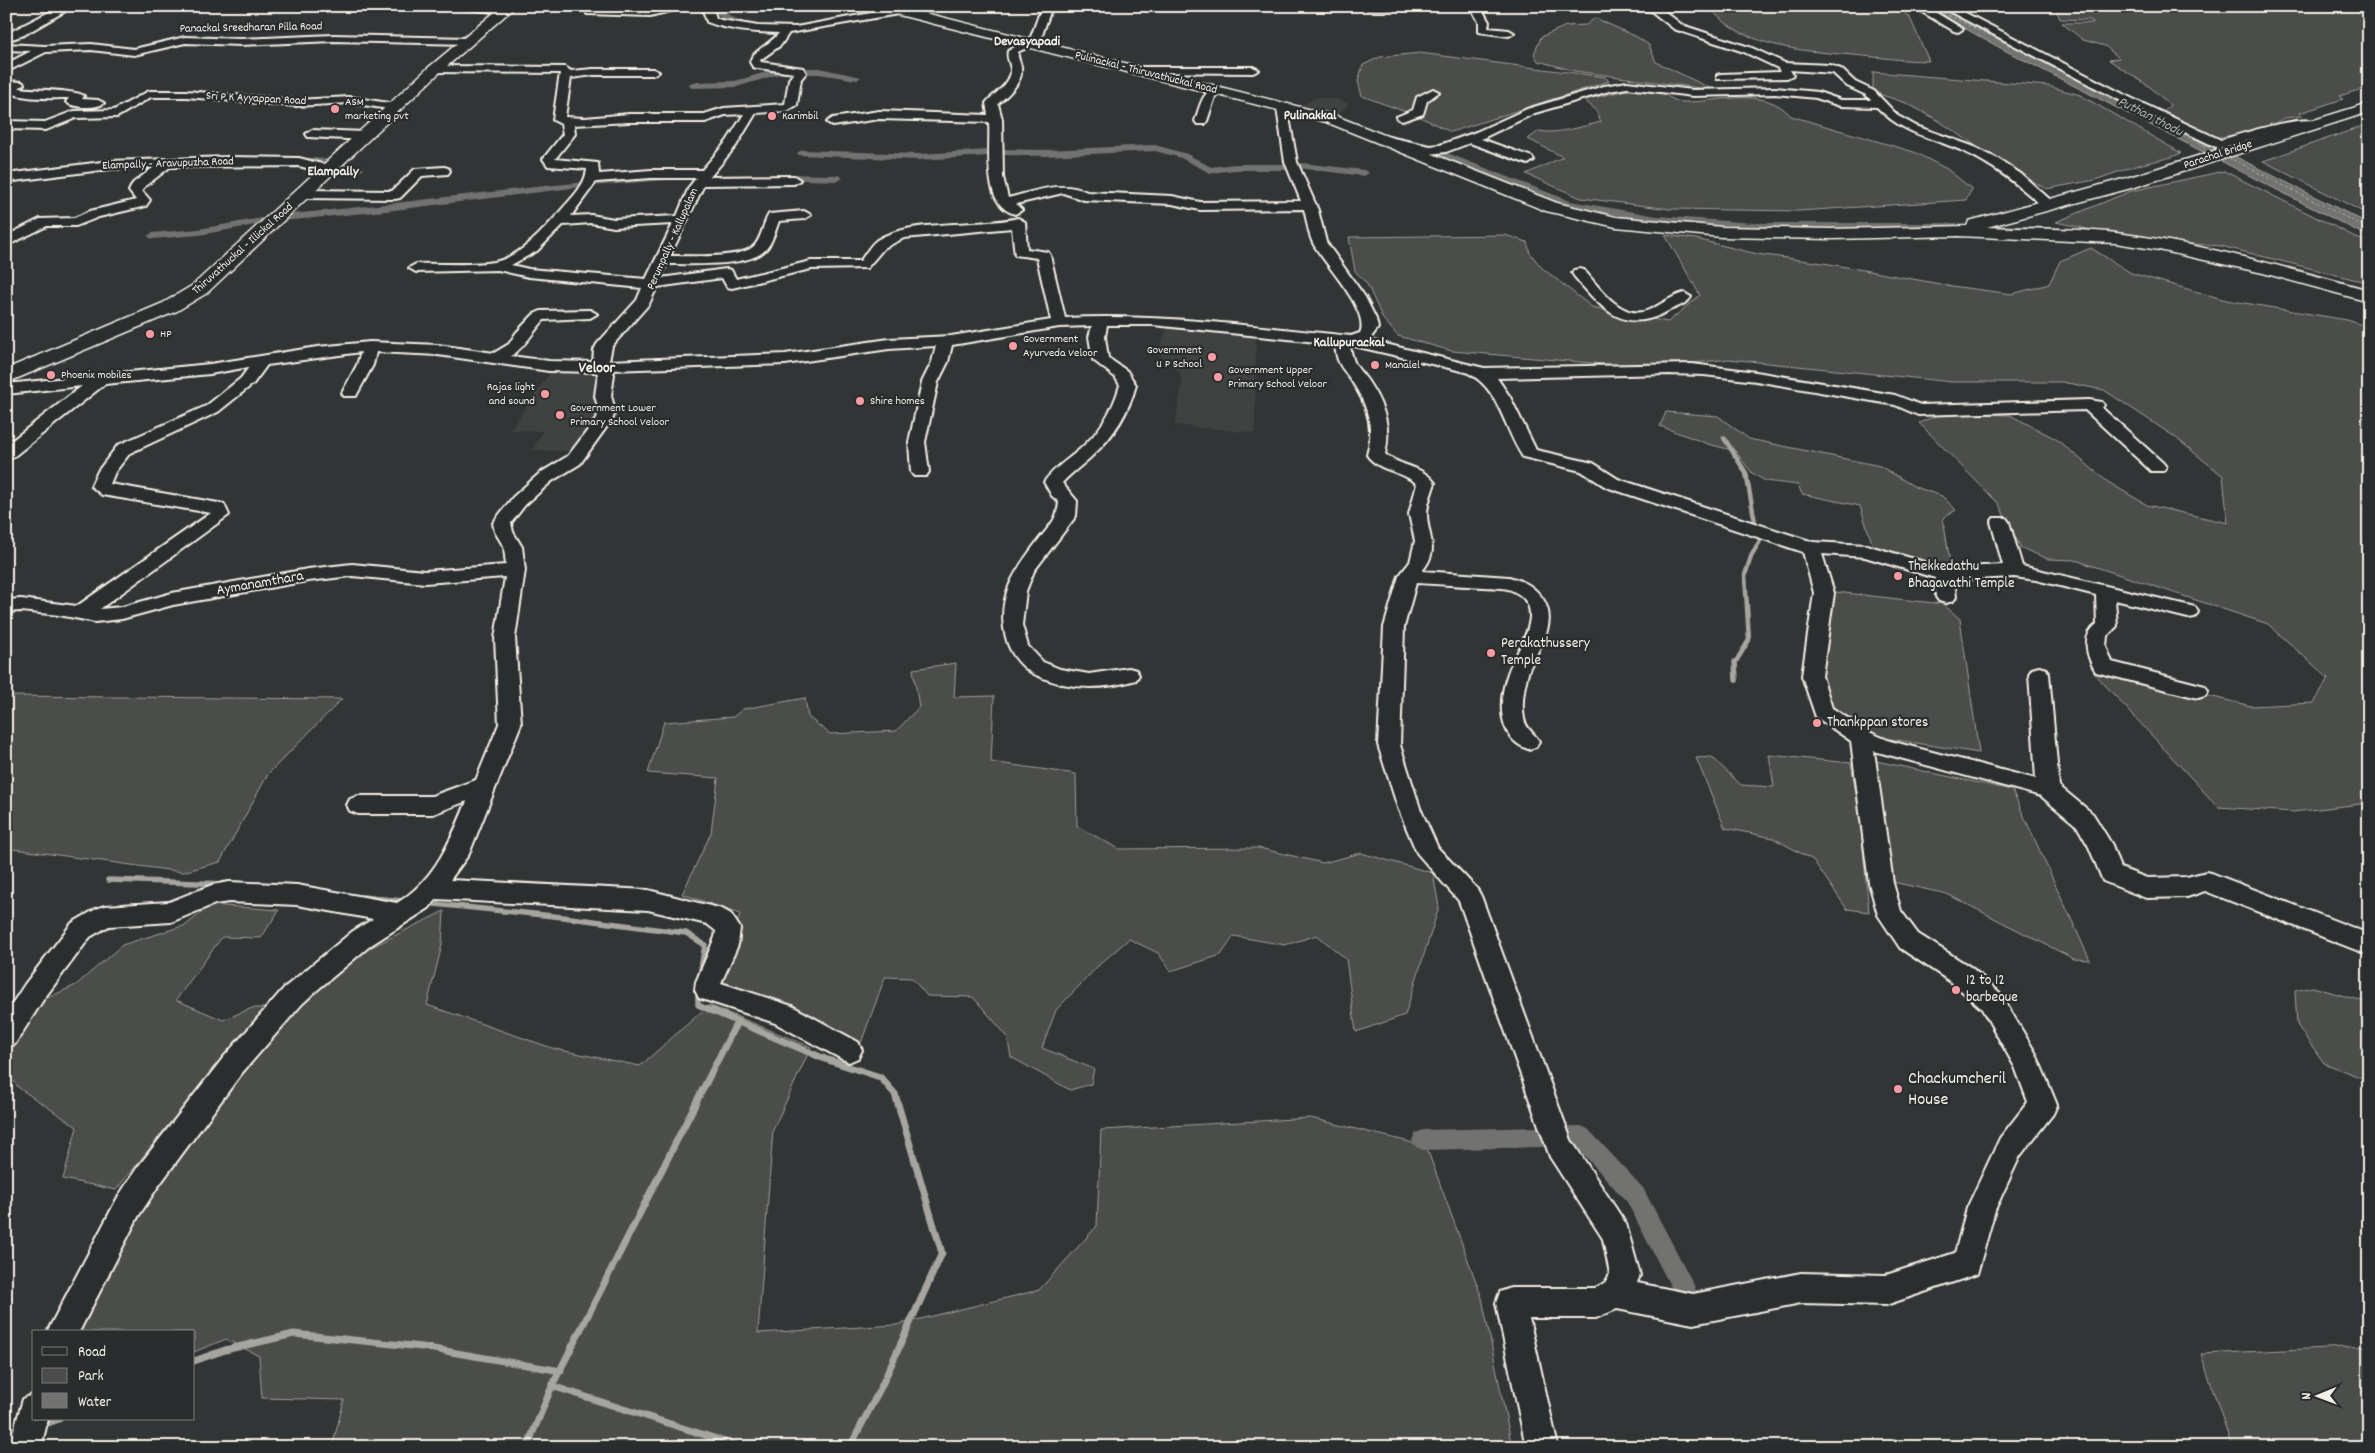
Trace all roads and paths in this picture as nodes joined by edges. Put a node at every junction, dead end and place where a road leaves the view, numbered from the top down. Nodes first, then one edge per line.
1 (69, 6) edge
2 (466, 6) edge
3 (686, 6) edge
4 (704, 6) edge
5 (1047, 6) edge
6 (1368, 6) edge
7 (1421, 6) edge
8 (1475, 6) edge
9 (1634, 6) edge
10 (1669, 6) edge
11 (1916, 6) edge
12 (1944, 6) edge
13 (599, 8) edge
14 (893, 8) edge
15 (1654, 8) junction
16 (507, 9) edge
17 (622, 14) junction
18 (610, 26) dead end
19 (785, 31) junction
20 (1965, 32) dead end
21 (1509, 33) dead end
22 (6, 38) edge
23 (1718, 39) junction
24 (468, 41) junction
25 (1688, 42) dead end
26 (1027, 43) junction
27 (6, 47) edge
28 (45, 49) junction
29 (1783, 66) junction
30 (6, 69) edge
31 (436, 69) junction
32 (1134, 70) junction
33 (1253, 70) dead end
34 (652, 72) dead end
35 (566, 75) junction
36 (1721, 77) dead end
37 (6, 84) edge
38 (1215, 91) junction
39 (1433, 92) dead end
40 (133, 102) junction
41 (1881, 104) junction
42 (2369, 106) edge
43 (395, 108) junction
44 (1284, 108) junction
45 (751, 112) junction
46 (1402, 117) dead end
47 (996, 119) junction
48 (1201, 120) dead end
49 (567, 122) junction
50 (833, 122) dead end
51 (6, 125) edge
52 (2312, 126) junction
53 (312, 134) dead end
54 (365, 136) junction
55 (1470, 139) junction
56 (1384, 140) junction
57 (1528, 160) dead end
58 (167, 163) junction
59 (334, 166) junction
60 (444, 171) dead end
61 (6, 178) edge
62 (702, 178) junction
63 (794, 180) dead end
64 (590, 182) junction
65 (304, 194) junction
66 (1006, 202) junction
67 (2048, 204) junction
68 (1308, 205) junction
69 (804, 215) dead end
70 (682, 220) junction
71 (559, 221) junction
72 (1018, 222) junction
73 (1958, 231) junction
74 (6, 242) edge
75 (661, 260) junction
76 (498, 266) junction
77 (416, 268) dead end
78 (1579, 272) dead end
79 (650, 284) junction
80 (2369, 296) edge
81 (1684, 297) dead end
82 (590, 314) dead end
83 (1101, 320) junction
84 (1059, 323) junction
85 (944, 341) junction
86 (1347, 341) junction
87 (370, 347) junction
88 (497, 358) junction
89 (262, 361) junction
90 (601, 367) junction
91 (1482, 373) junction
92 (6, 377) edge
93 (100, 380) junction
94 (6, 389) edge
95 (350, 394) dead end
96 (6, 454) edge
97 (2156, 468) dead end
98 (920, 472) dead end
99 (2000, 522) dead end
100 (1811, 548) junction
101 (516, 570) junction
102 (2014, 571) junction
103 (1944, 574) junction
104 (1408, 576) junction
105 (2105, 591) junction
106 (1946, 597) dead end
107 (6, 606) edge
108 (2188, 612) dead end
109 (81, 613) junction
110 (2039, 674) dead end
111 (1129, 675) dead end
112 (2198, 690) dead end
113 (1861, 737) junction
114 (1528, 741) dead end
115 (486, 785) junction
116 (2048, 790) junction
117 (358, 804) dead end
118 (431, 889) junction
119 (402, 914) junction
120 (2369, 944) edge
121 (6, 1036) edge
122 (849, 1050) dead end
123 (1616, 1294) junction
124 (63, 1330) edge
125 (32, 1418) edge
126 (25, 1447) edge
127 (1542, 1447) edge

1 - 22 street
2 - 16 street
3 - 17 street
4 - 19 street
5 - 26 street
6 - 7 street
8 - 21 street
9 - 15 street
10 - 15 street
11 - 20 street
12 - 52 street
13 - 17 street
14 - 19 street
14 - 26 main road, Pulinackal - Thiruvathuckal Road
15 - 23 street
16 - 24 main road, Thiruvathuckal - Illickal Road
17 - 18 street
19 - 45 street
23 - 25 street
23 - 29 street
24 - 28 street, Panackal Sreedharan Pilla Road
24 - 31 main road, Thiruvathuckal - Illickal Road
26 - 32 main road, Pulinackal - Thiruvathuckal Road
26 - 47 street
27 - 28 street, Panackal Sreedharan Pilla Road
28 - 30 street
29 - 36 street
29 - 41 street
31 - 35 street
31 - 43 main road, Thiruvathuckal - Illickal Road
32 - 33 street
32 - 38 main road, Pulinackal - Thiruvathuckal Road
34 - 35 street
35 - 49 street
37 - 40 street
38 - 44 main road, Pulinackal - Thiruvathuckal Road
38 - 48 street
39 - 46 street
40 - 43 street, Sri P K Ayyappan Road
40 - 51 street, Sri P K Ayyappan Road
41 - 55 street
41 - 67 street
42 - 52 main road, Parachal Bridge
43 - 54 main road, Thiruvathuckal - Illickal Road
44 - 56 main road, Pulinackal - Thiruvathuckal Road
44 - 68 street
45 - 49 street
45 - 62 street, Perumpally - Kallupalam
47 - 50 street
47 - 66 street
49 - 64 street
52 - 67 main road, Parachal Bridge
53 - 54 street
54 - 59 main road, Thiruvathuckal - Illickal Road
55 - 56 street
55 - 57 street
56 - 73 main road, Pulinackal - Thiruvathuckal Road
58 - 59 street, Elampally - Aravupuzha Road
58 - 61 street, Elampally - Aravupuzha Road
58 - 74 street
59 - 65 main road, Thiruvathuckal - Illickal Road
60 - 65 street
62 - 63 street
62 - 64 street
62 - 70 street, Perumpally - Kallupalam
64 - 71 street
65 - 92 main road, Thiruvathuckal - Illickal Road
66 - 68 street
66 - 72 street
67 - 73 main road, Parachal Bridge
68 - 86 street
69 - 75 street
70 - 71 street
70 - 75 street, Perumpally - Kallupalam
71 - 76 street
72 - 79 street
72 - 84 street
73 - 80 main road
75 - 79 street, Perumpally - Kallupalam
76 - 77 street
76 - 79 street
78 - 81 street
79 - 90 street, Perumpally - Kallupalam
82 - 88 street
83 - 84 street
83 - 86 street
83 - 111 street
84 - 85 street
85 - 90 street
85 - 98 street
86 - 91 street
86 - 104 street
87 - 88 street
87 - 89 street
87 - 95 street
88 - 90 street
89 - 93 street
89 - 109 street
90 - 101 street, Perumpally - Kallupalam
91 - 97 street
91 - 100 street
93 - 94 street
93 - 96 street
99 - 102 street
100 - 103 street
100 - 113 street
101 - 109 street, Aymanamthara
101 - 115 street
102 - 103 street
102 - 105 street
103 - 106 street
104 - 114 street
104 - 123 street
105 - 108 street
105 - 112 street
107 - 109 street, Aymanamthara
110 - 116 street
113 - 116 street
113 - 123 street
115 - 117 street
115 - 118 street
116 - 120 street
118 - 119 street
118 - 122 street
119 - 121 street
119 - 124 street
123 - 127 street
125 - 126 street

